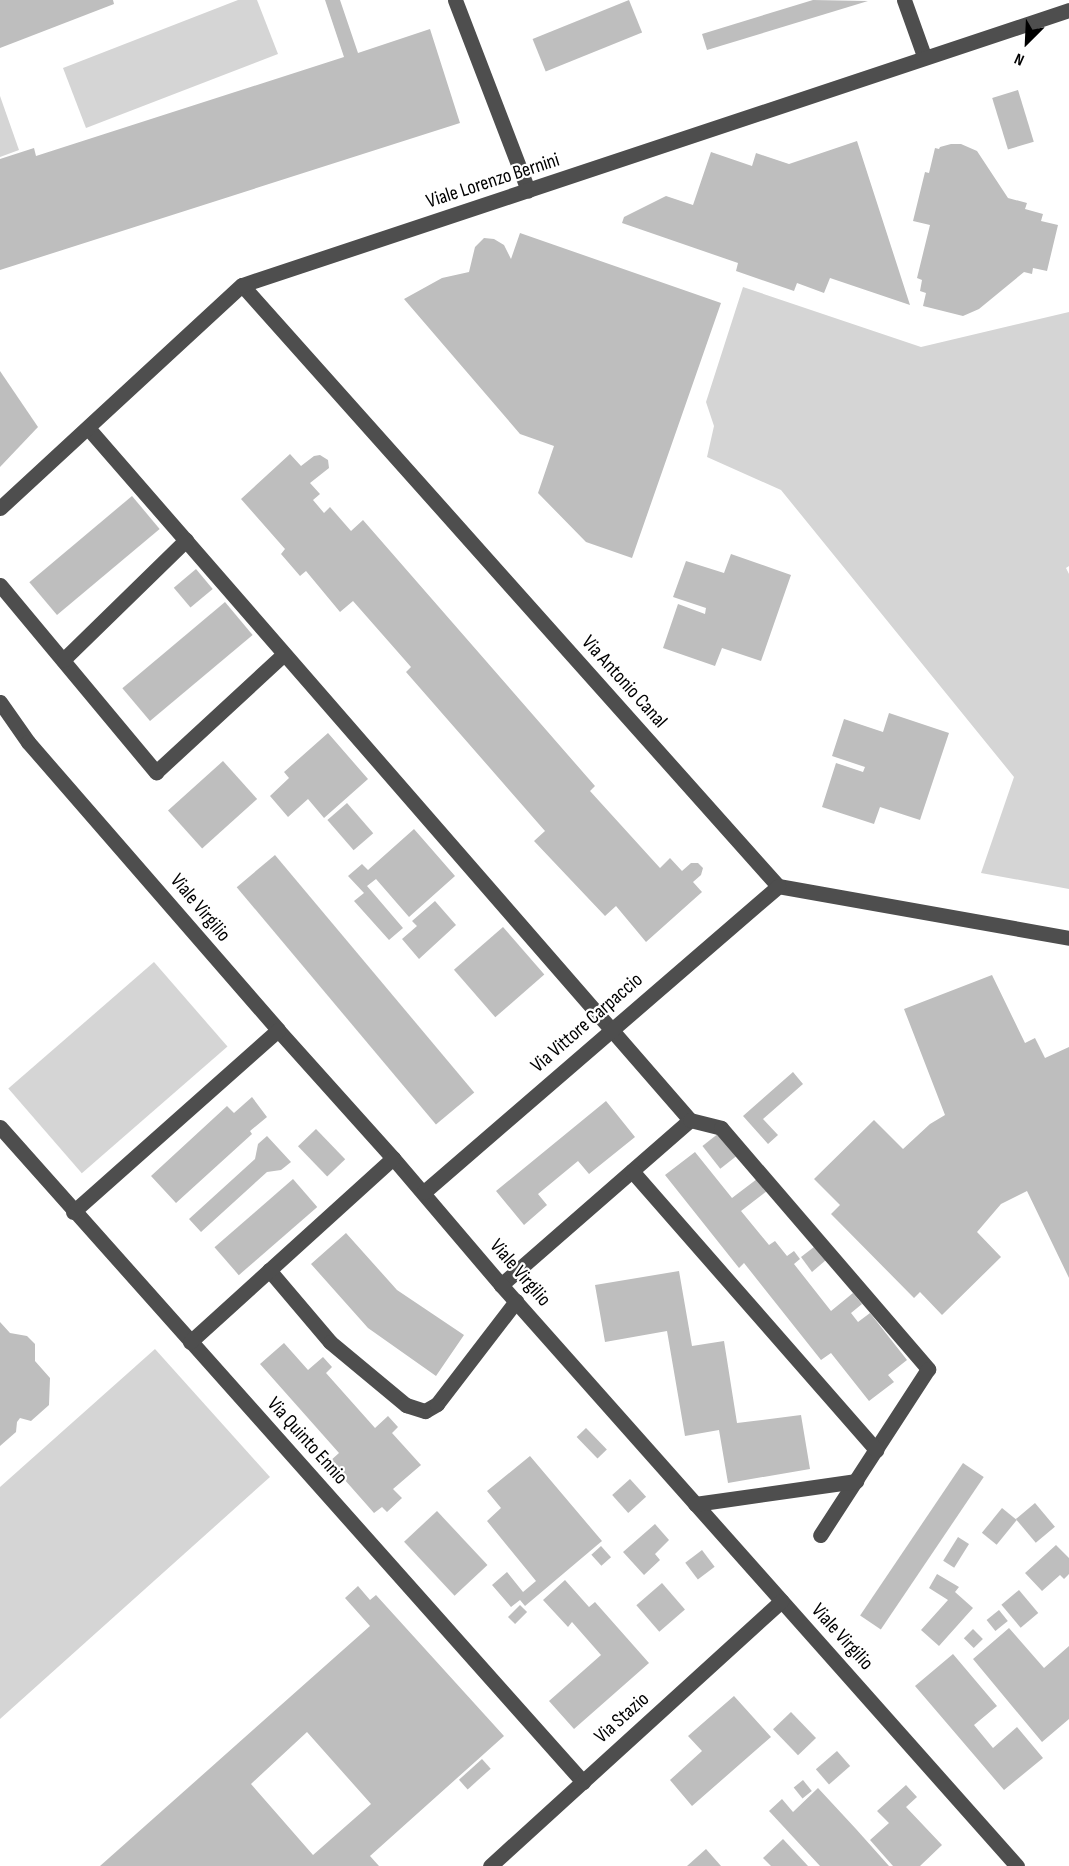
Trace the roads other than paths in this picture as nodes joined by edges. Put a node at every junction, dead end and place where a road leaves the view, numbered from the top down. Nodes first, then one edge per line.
1 (455, 0) edge
2 (904, 0) edge
3 (1069, 10) edge
4 (924, 57) junction
5 (528, 190) junction
6 (242, 285) junction
7 (88, 428) junction
8 (0, 508) edge
9 (186, 540) junction
10 (0, 585) edge
11 (284, 654) junction
12 (63, 660) junction
13 (0, 702) edge
14 (778, 886) junction
15 (1069, 938) edge
16 (278, 1030) junction
17 (611, 1030) junction
18 (690, 1120) junction
19 (0, 1127) edge
20 (393, 1158) junction
21 (632, 1171) junction
22 (424, 1192) junction
23 (73, 1212) junction
24 (269, 1270) junction
25 (501, 1285) junction
26 (516, 1301) junction
27 (190, 1342) junction
28 (876, 1450) junction
29 (856, 1481) junction
30 (695, 1504) junction
31 (820, 1535) dead end
32 (781, 1601) junction
33 (583, 1782) junction
34 (490, 1866) edge
35 (1017, 1866) edge

1 - 5 street
2 - 4 street
3 - 4 street, Viale Lorenzo Bernini
4 - 5 street, Viale Lorenzo Bernini
5 - 6 street, Viale Lorenzo Bernini
6 - 7 street, Viale Lorenzo Bernini
6 - 14 street, Via Antonio Canal
7 - 8 street, Viale Lorenzo Bernini
7 - 9 street
9 - 11 street
9 - 12 street
10 - 12 street
11 - 12 street
11 - 17 street
13 - 16 street, Viale Virgilio
14 - 15 street
14 - 17 street, Via Vittore Carpaccio
16 - 20 street, Viale Virgilio
16 - 23 street
17 - 18 street
17 - 22 street, Via Vittore Carpaccio
18 - 21 street
18 - 28 street
19 - 23 street, Via Quinto Ennio
20 - 22 street, Viale Virgilio
20 - 24 street
21 - 25 street
21 - 28 street
22 - 25 street, Viale Virgilio
23 - 27 street, Via Quinto Ennio
24 - 26 street
24 - 27 street
25 - 26 street, Viale Virgilio
26 - 30 street, Viale Virgilio
27 - 33 street, Via Quinto Ennio
28 - 29 street
29 - 30 street
29 - 31 street
30 - 32 street, Viale Virgilio
32 - 33 street, Via Stazio
32 - 35 street, Viale Virgilio
33 - 34 street, Via Stazio

